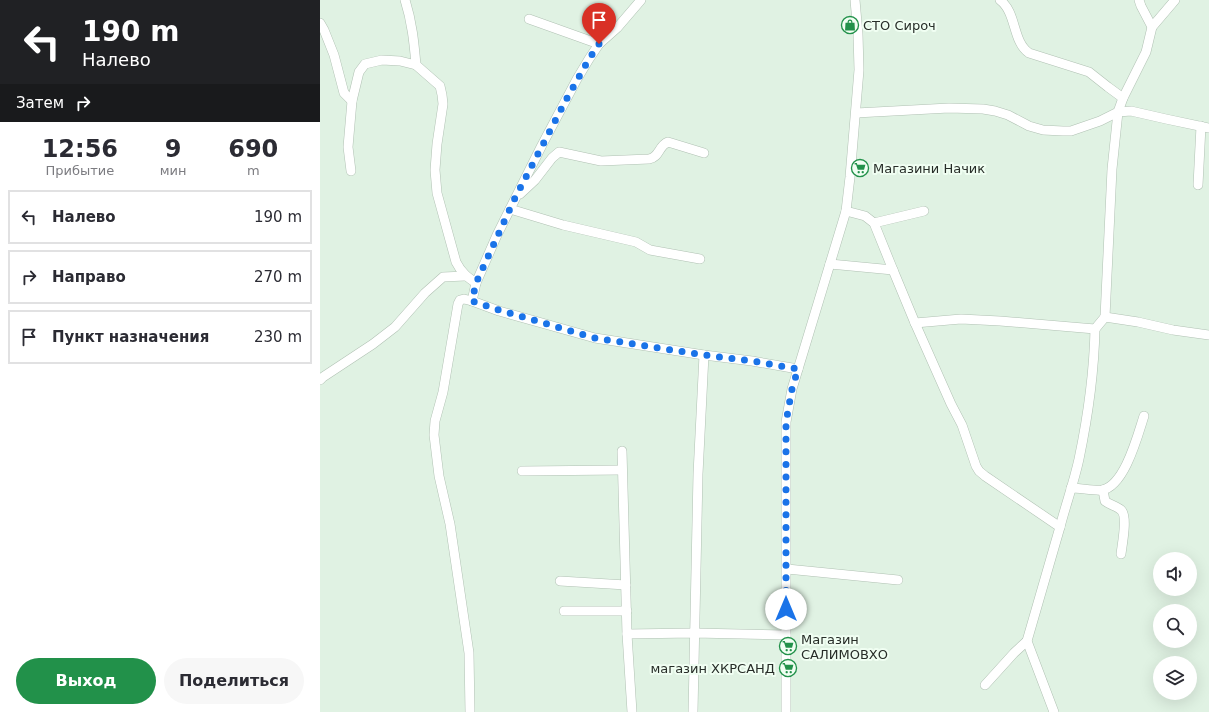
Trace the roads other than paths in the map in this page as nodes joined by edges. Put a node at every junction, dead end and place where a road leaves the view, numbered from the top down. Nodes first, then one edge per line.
1 (405, 0) edge
2 (641, 0) edge
3 (855, 0) edge
4 (1000, 0) edge
5 (1139, 0) edge
6 (1175, 0) edge
7 (529, 20) dead end
8 (320, 24) edge
9 (1152, 27) junction
10 (599, 44) junction
11 (416, 65) junction
12 (1123, 98) junction
13 (352, 101) junction
14 (1118, 112) junction
15 (856, 114) junction
16 (1205, 127) edge
17 (704, 153) dead end
18 (351, 171) dead end
19 (1198, 185) dead end
20 (514, 200) junction
21 (510, 210) junction
22 (846, 211) junction
23 (924, 211) dead end
24 (874, 223) junction
25 (700, 259) dead end
26 (830, 264) junction
27 (893, 270) junction
28 (465, 276) junction
29 (476, 283) junction
30 (472, 301) junction
31 (1105, 317) junction
32 (914, 323) junction
33 (1095, 329) junction
34 (1209, 335) edge
35 (704, 355) junction
36 (798, 369) junction
37 (320, 380) edge
38 (1144, 416) dead end
39 (622, 451) dead end
40 (622, 470) junction
41 (522, 471) dead end
42 (1071, 488) junction
43 (1103, 490) junction
44 (1060, 526) junction
45 (1121, 554) dead end
46 (787, 569) junction
47 (898, 580) dead end
48 (560, 581) dead end
49 (626, 585) junction
50 (564, 611) dead end
51 (627, 611) junction
52 (694, 633) junction
53 (627, 634) junction
54 (786, 635) junction
55 (1028, 641) junction
56 (985, 685) dead end
57 (470, 712) edge
58 (632, 712) edge
59 (693, 712) edge
60 (786, 712) edge
61 (1054, 712) edge

1 - 11 street
2 - 10 street
3 - 15 street
4 - 12 street
5 - 9 street
6 - 9 street
7 - 10 street
8 - 13 street
9 - 12 street
10 - 20 street
11 - 13 street
11 - 28 street
12 - 14 street
13 - 18 street
14 - 15 street
14 - 16 street
14 - 31 street
15 - 22 street
16 - 19 street
17 - 20 street
20 - 21 street
21 - 25 street
21 - 29 street
22 - 24 street
22 - 26 street
23 - 24 street
24 - 27 street
26 - 27 street
26 - 36 street
27 - 32 street
28 - 29 street
28 - 37 street
29 - 30 street
30 - 35 street
30 - 57 street
31 - 33 street
31 - 34 street
32 - 33 street
32 - 44 street
33 - 42 street
35 - 36 street
35 - 52 street
36 - 46 street
38 - 43 street
39 - 40 street
40 - 41 street
40 - 49 street
42 - 43 street
42 - 44 street
43 - 45 street
44 - 55 street
46 - 47 street
46 - 54 street
48 - 49 street
49 - 51 street
50 - 51 street
51 - 53 street
52 - 53 street
52 - 54 street
52 - 59 street
53 - 58 street
54 - 60 street
55 - 56 street
55 - 61 street

